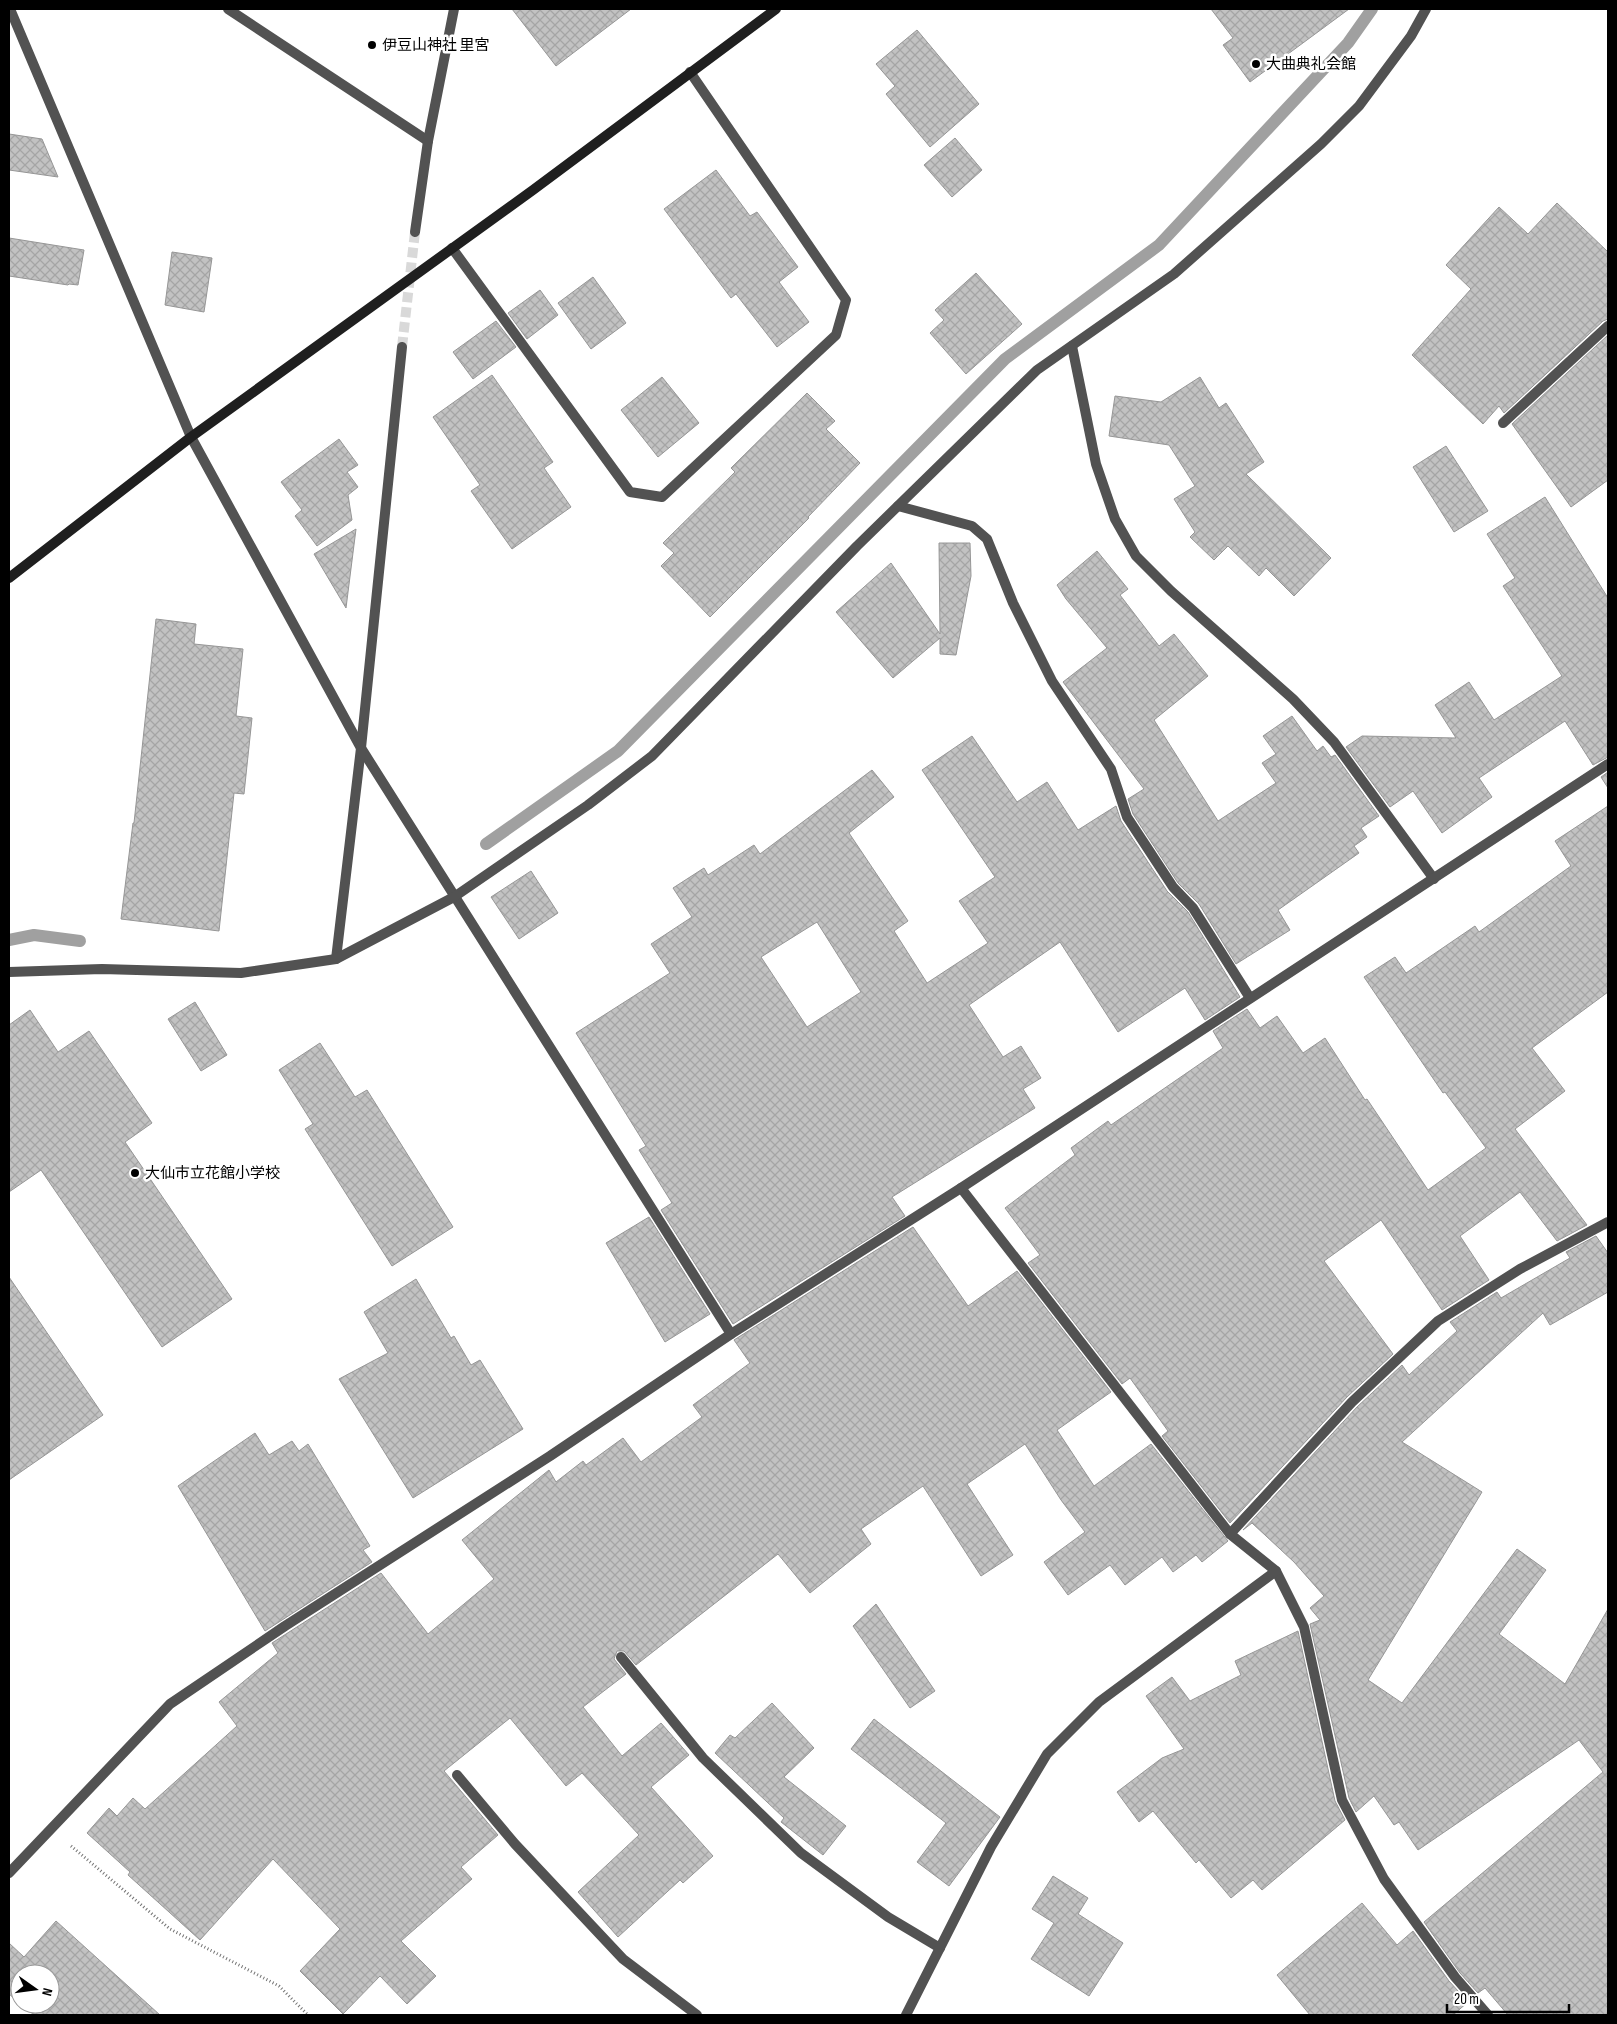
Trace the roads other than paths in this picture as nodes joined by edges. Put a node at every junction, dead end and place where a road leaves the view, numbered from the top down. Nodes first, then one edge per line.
1 (10, 9) edge
2 (228, 9) edge
3 (454, 9) edge
4 (776, 9) edge
5 (1426, 9) edge
6 (690, 72) junction
7 (428, 141) junction
8 (415, 232) tunnel mouth
9 (452, 248) junction
10 (1608, 326) edge
11 (402, 346) tunnel mouth
12 (1072, 346) junction
13 (1503, 423) dead end
14 (191, 437) junction
15 (898, 506) junction
16 (9, 578) edge
17 (361, 748) junction
18 (1608, 764) edge
19 (1434, 879) junction
20 (454, 897) junction
21 (336, 959) junction
22 (9, 972) edge
23 (1250, 998) junction
24 (961, 1188) junction
25 (1608, 1222) edge
26 (731, 1334) junction
27 (1230, 1534) junction
28 (1276, 1571) junction
29 (621, 1657) dead end
30 (456, 1775) dead end
31 (9, 1873) edge
32 (940, 1948) junction
33 (697, 2015) edge
34 (906, 2015) edge
35 (1488, 2015) edge

1 - 14 street
2 - 7 street
3 - 7 street
4 - 6 street
5 - 12 street
6 - 9 street
6 - 9 street
7 - 8 street
9 - 14 street
10 - 13 street
11 - 17 street
12 - 15 street
12 - 19 street
14 - 16 street
14 - 17 street
15 - 20 street
15 - 23 street
17 - 20 street
17 - 21 street
18 - 19 street
19 - 23 street
20 - 21 street
20 - 26 street
21 - 22 street
23 - 24 street
24 - 26 street
24 - 27 street
25 - 27 street
26 - 31 street
27 - 28 street
28 - 32 street
28 - 35 street
29 - 32 street
30 - 33 street
32 - 34 street

